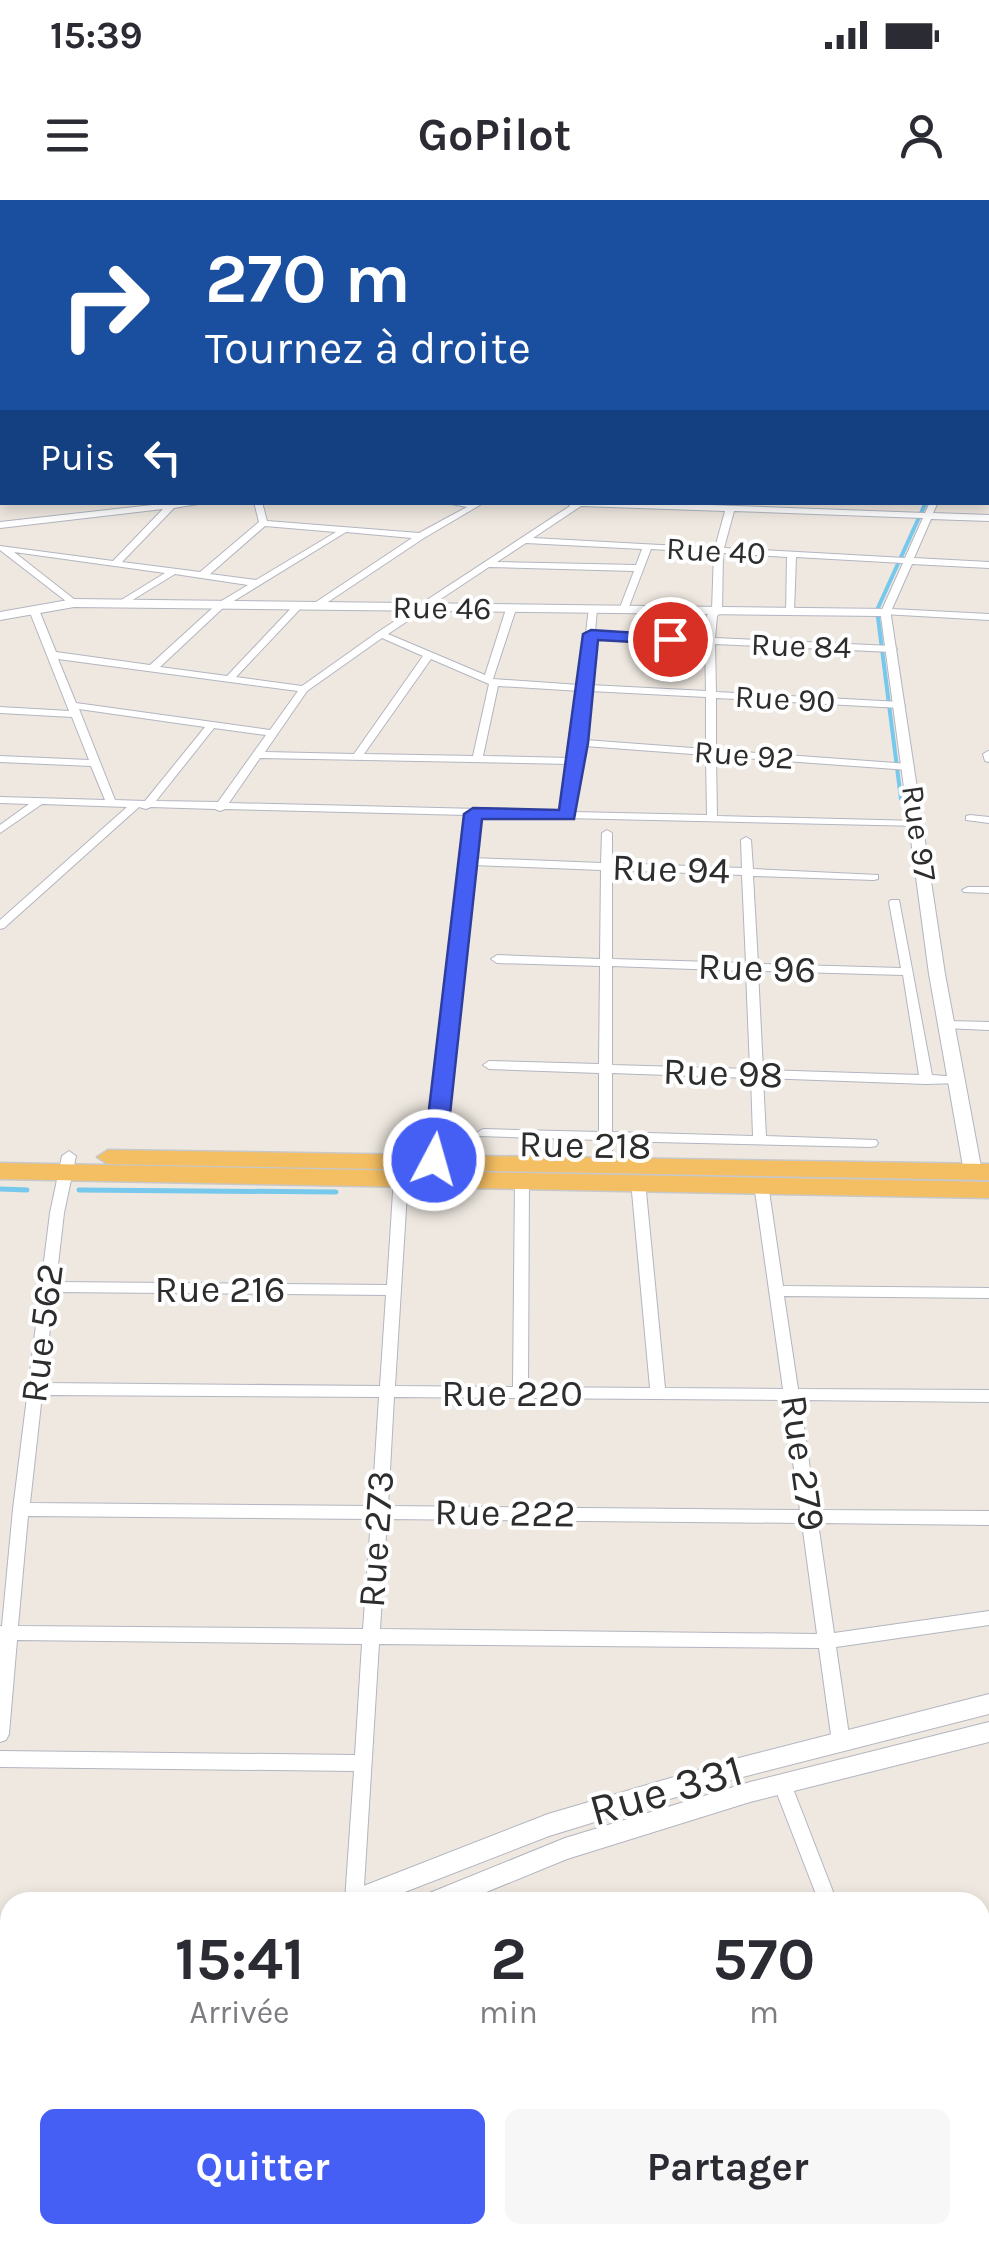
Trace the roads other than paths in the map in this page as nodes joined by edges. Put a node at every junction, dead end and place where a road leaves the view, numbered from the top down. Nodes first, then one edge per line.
1 (179, 505) edge
2 (259, 505) edge
3 (477, 505) edge
4 (573, 505) edge
5 (600, 505) edge
6 (933, 505) edge
7 (170, 506) junction
8 (762, 507) edge
9 (837, 508) edge
10 (730, 510) junction
11 (929, 516) junction
12 (989, 518) edge
13 (263, 523) junction
14 (0, 525) edge
15 (346, 529) junction
16 (422, 536) junction
17 (524, 540) junction
18 (2, 546) edge
19 (648, 547) junction
20 (719, 550) junction
21 (792, 555) junction
22 (116, 563) junction
23 (908, 563) junction
24 (487, 564) junction
25 (989, 565) edge
26 (640, 568) junction
27 (174, 571) junction
28 (203, 576) junction
29 (257, 583) junction
30 (74, 603) junction
31 (122, 604) junction
32 (221, 605) junction
33 (298, 606) junction
34 (316, 606) junction
35 (420, 608) junction
36 (511, 609) junction
37 (592, 609) junction
38 (34, 610) junction
39 (624, 610) junction
40 (718, 612) junction
41 (789, 612) junction
42 (886, 612) junction
43 (0, 616) edge
44 (989, 617) edge
45 (381, 634) junction
46 (591, 634) junction
47 (710, 642) junction
48 (892, 649) junction
49 (429, 655) junction
50 (54, 656) junction
51 (152, 669) junction
52 (229, 679) junction
53 (491, 682) junction
54 (585, 688) junction
55 (304, 690) junction
56 (709, 695) junction
57 (892, 705) junction
58 (0, 710) edge
59 (74, 710) junction
60 (212, 724) junction
61 (274, 733) junction
62 (580, 743) junction
63 (711, 753) junction
64 (258, 755) junction
65 (358, 757) junction
66 (0, 759) edge
67 (477, 759) junction
68 (576, 761) junction
69 (96, 763) junction
70 (900, 767) junction
71 (0, 800) edge
72 (40, 801) junction
73 (111, 802) junction
74 (140, 806) junction
75 (220, 808) junction
76 (473, 814) junction
77 (567, 816) junction
78 (970, 818) dead end
79 (712, 819) junction
80 (989, 820) edge
81 (918, 824) junction
82 (0, 830) edge
83 (607, 833) dead end
84 (746, 840) dead end
85 (468, 861) junction
86 (607, 868) junction
87 (746, 872) junction
88 (874, 877) dead end
89 (968, 890) dead end
90 (989, 890) edge
91 (895, 902) dead end
92 (0, 926) edge
93 (497, 959) dead end
94 (607, 963) junction
95 (755, 968) junction
96 (908, 972) junction
97 (948, 1026) junction
98 (989, 1026) edge
99 (489, 1065) dead end
100 (606, 1069) junction
101 (758, 1075) junction
102 (926, 1080) junction
103 (956, 1080) junction
104 (483, 1133) dead end
105 (606, 1138) junction
106 (760, 1141) junction
107 (871, 1143) dead end
108 (0, 1156) edge
109 (434, 1160) junction
110 (606, 1163) junction
111 (66, 1164) junction
112 (0, 1172) edge
113 (400, 1177) junction
114 (522, 1178) junction
115 (638, 1181) junction
116 (761, 1184) junction
117 (986, 1184) edge
118 (48, 1287) junction
119 (391, 1290) junction
120 (779, 1292) junction
121 (989, 1293) edge
122 (36, 1389) junction
123 (385, 1392) junction
124 (520, 1393) junction
125 (658, 1394) junction
126 (794, 1395) junction
127 (989, 1396) edge
128 (21, 1509) junction
129 (378, 1512) junction
130 (810, 1516) junction
131 (989, 1518) edge
132 (989, 1618) edge
133 (4, 1633) edge
134 (370, 1636) junction
135 (827, 1641) junction
136 (989, 1704) edge
137 (989, 1732) edge
138 (0, 1734) edge
139 (841, 1742) junction
140 (0, 1759) edge
141 (362, 1763) junction
142 (783, 1786) junction
143 (353, 1892) edge
144 (377, 1892) edge
145 (459, 1892) edge
146 (824, 1892) edge

1 - 7 street
2 - 13 street
3 - 16 street
4 - 17 street
5 - 10 street
6 - 11 street
7 - 14 street
7 - 22 street
8 - 9 street
8 - 10 street
9 - 11 street
10 - 20 street
11 - 12 street
11 - 23 street
13 - 15 street
13 - 28 street
15 - 16 street
15 - 29 street
16 - 34 street
17 - 19 street, Rue 40
17 - 24 street
18 - 22 street
18 - 30 street
19 - 20 street, Rue 40
19 - 26 street
20 - 21 street, Rue 40
20 - 40 street
21 - 23 street, Rue 40
21 - 41 street
22 - 27 street
23 - 25 street, Rue 40
23 - 42 street
24 - 26 street
24 - 35 street
26 - 39 street
27 - 28 street
27 - 31 street
28 - 29 street
29 - 32 street
30 - 31 street, Rue 46
30 - 38 street, Rue 46
31 - 32 street, Rue 46
32 - 33 street, Rue 46
32 - 51 street
33 - 34 street, Rue 46
33 - 52 street
34 - 35 street, Rue 46
35 - 36 street, Rue 46
35 - 45 street
36 - 37 street, Rue 46
36 - 53 street
37 - 39 street, Rue 46
37 - 46 street
38 - 43 street, Rue 46
38 - 50 street
39 - 40 street, Rue 46
40 - 41 street, Rue 46
40 - 47 street
41 - 42 street, Rue 46
42 - 44 street
42 - 48 street, Rue 97
45 - 49 street, Rue 90
45 - 55 street
46 - 47 street, Rue 84
46 - 54 street
47 - 48 street, Rue 84
47 - 56 street
48 - 57 street, Rue 97
49 - 53 street, Rue 90
49 - 65 street
50 - 51 street
50 - 59 street
51 - 52 street
52 - 55 street
53 - 54 street, Rue 90
53 - 67 street
54 - 56 street, Rue 90
54 - 62 street
55 - 61 street
56 - 57 street, Rue 90
56 - 63 street
57 - 70 street, Rue 97
58 - 59 street
59 - 60 street
59 - 69 street
60 - 61 street
60 - 74 street
61 - 64 street
62 - 63 street, Rue 92
62 - 68 street
63 - 70 street, Rue 92
63 - 79 street
64 - 65 street
64 - 75 street
65 - 67 street
66 - 69 street
67 - 68 street
68 - 77 street
69 - 73 street
70 - 81 street, Rue 97
71 - 72 street
72 - 73 street
72 - 82 street
73 - 74 street
74 - 75 street
74 - 92 street
75 - 76 street
76 - 77 street
76 - 85 street
77 - 79 street
78 - 80 street
79 - 81 street
81 - 97 street, Rue 97
83 - 86 street
84 - 87 street
85 - 86 street, Rue 94
85 - 109 street
86 - 87 street, Rue 94
86 - 94 street
87 - 88 street, Rue 94
87 - 95 street
89 - 90 street
91 - 96 street
93 - 94 street, Rue 96
94 - 95 street, Rue 96
94 - 100 street
95 - 96 street, Rue 96
95 - 101 street
96 - 102 street
97 - 98 street
97 - 103 street, Rue 97
99 - 100 street, Rue 98
100 - 101 street, Rue 98
100 - 105 street
101 - 102 street, Rue 98
101 - 106 street
102 - 103 street, Rue 98
103 - 117 street, Rue 97
104 - 105 street
105 - 106 street
105 - 110 street
106 - 107 street
108 - 111 highway, Rue 218
109 - 110 highway, Rue 218
109 - 111 highway, Rue 218
110 - 117 highway, Rue 218
111 - 112 highway, Rue 218
111 - 113 highway, Rue 218
111 - 118 street, Rue 562
113 - 114 highway, Rue 218
113 - 119 street, Rue 273
114 - 115 highway, Rue 218
114 - 124 street
115 - 116 highway, Rue 218
115 - 125 street
116 - 117 highway, Rue 218
116 - 120 street, Rue 279
118 - 119 street, Rue 216
118 - 122 street, Rue 562
119 - 123 street, Rue 273
120 - 121 street
120 - 126 street, Rue 279
122 - 123 street, Rue 220
122 - 128 street, Rue 562
123 - 124 street, Rue 220
123 - 129 street, Rue 273
124 - 125 street, Rue 220
125 - 126 street, Rue 220
126 - 127 street, Rue 220
126 - 130 street, Rue 279
128 - 129 street, Rue 222
128 - 133 street, Rue 562
129 - 130 street, Rue 222
129 - 134 street, Rue 273
130 - 131 street, Rue 222
130 - 135 street, Rue 279
132 - 135 street
133 - 134 street
133 - 138 street, Rue 562
134 - 135 street
134 - 141 street, Rue 273
135 - 139 street, Rue 279
136 - 139 street, Rue 331
137 - 142 street, Rue 331
139 - 144 street, Rue 331
140 - 141 street
141 - 143 street, Rue 273
142 - 145 street, Rue 331
142 - 146 street

